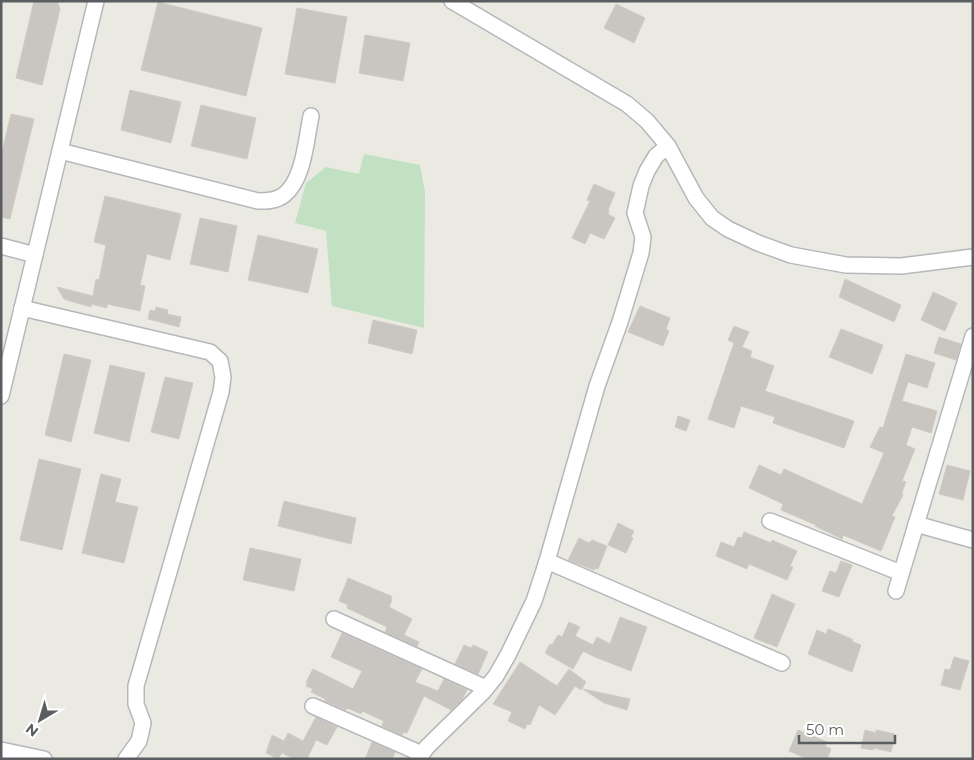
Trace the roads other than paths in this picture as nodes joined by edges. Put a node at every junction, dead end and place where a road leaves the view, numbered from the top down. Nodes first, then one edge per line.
1 (96, 1) edge
2 (452, 1) edge
3 (311, 116) dead end
4 (668, 146) junction
5 (60, 151) junction
6 (1, 246) edge
7 (35, 254) junction
8 (973, 257) edge
9 (22, 308) junction
10 (973, 336) edge
11 (1, 396) edge
12 (770, 521) dead end
13 (916, 524) junction
14 (973, 540) edge
15 (547, 561) junction
16 (901, 573) junction
17 (896, 591) dead end
18 (334, 619) dead end
19 (782, 663) dead end
20 (486, 688) junction
21 (313, 706) dead end
22 (1, 750) edge
23 (420, 756) edge
24 (44, 759) edge
25 (126, 759) edge

1 - 5 street
2 - 4 street
3 - 5 street
4 - 8 street
4 - 15 street
5 - 7 street
6 - 7 street
7 - 9 street
9 - 11 street
9 - 25 street
10 - 13 street
12 - 16 street
13 - 14 street
13 - 16 street
15 - 19 street
15 - 20 street
16 - 17 street
18 - 20 street
20 - 23 street
21 - 23 street
22 - 24 street

